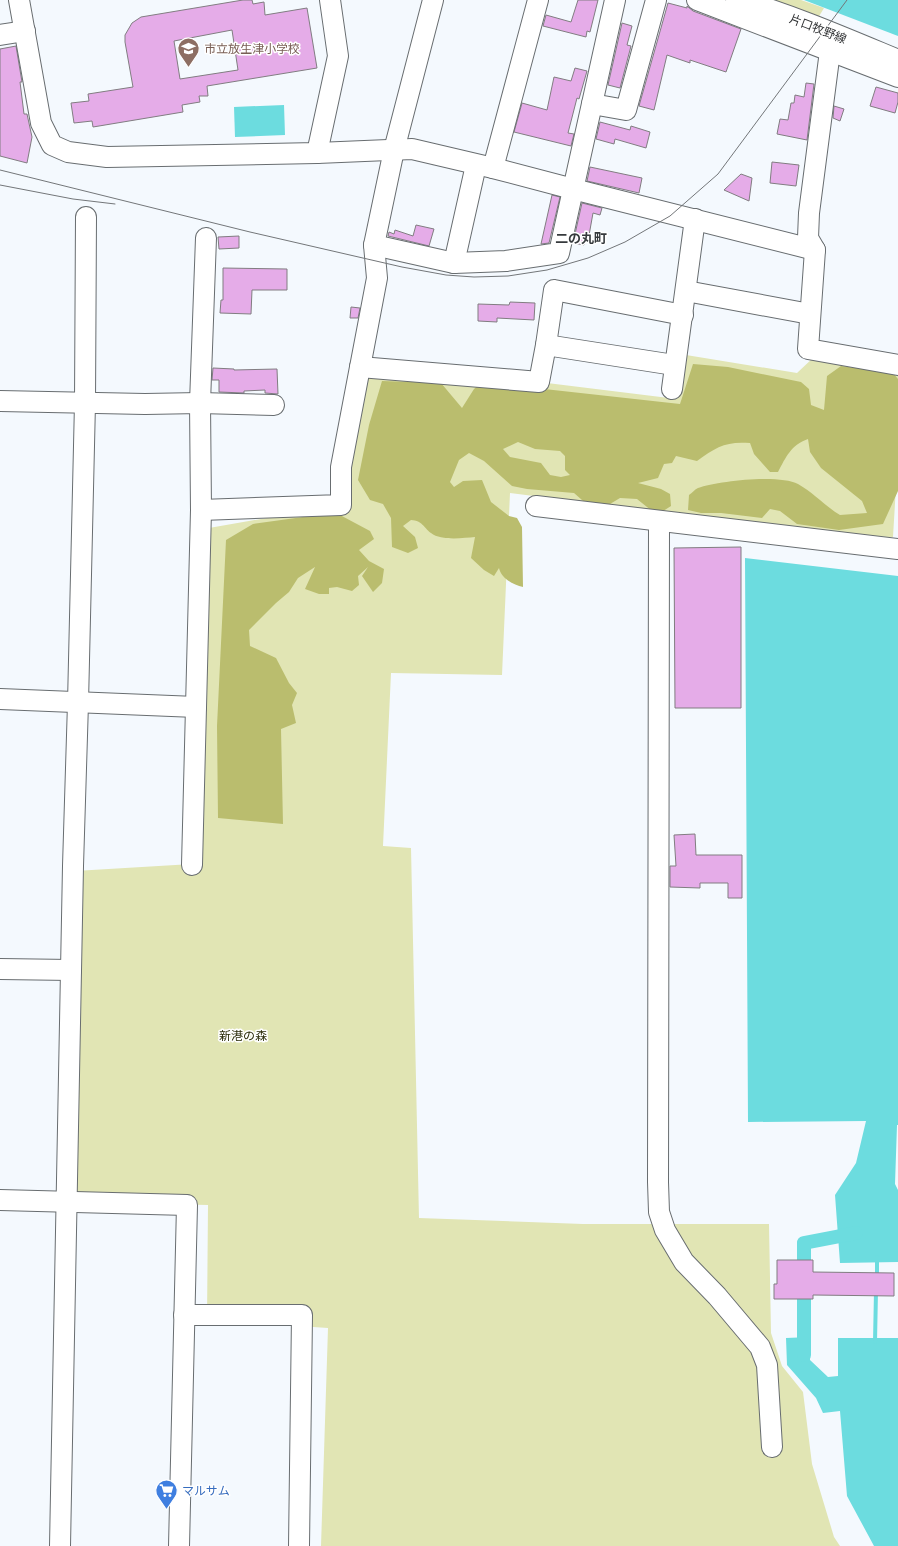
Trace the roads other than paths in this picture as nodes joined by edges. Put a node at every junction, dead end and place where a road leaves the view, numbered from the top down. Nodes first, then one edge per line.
1 (19, 0) edge
2 (330, 0) edge
3 (432, 0) edge
4 (538, 0) edge
5 (615, 0) edge
6 (656, 0) edge
7 (697, 0) edge
8 (738, 0) edge
9 (25, 31) junction
10 (0, 35) edge
11 (830, 51) junction
12 (898, 61) edge
13 (898, 77) edge
14 (592, 104) junction
15 (394, 150) junction
16 (317, 153) junction
17 (484, 166) junction
18 (573, 189) junction
19 (86, 217) dead end
20 (695, 219) junction
21 (206, 238) dead end
22 (374, 246) junction
23 (815, 250) junction
24 (454, 263) junction
25 (686, 291) junction
26 (810, 314) junction
27 (683, 315) junction
28 (546, 345) junction
29 (674, 365) junction
30 (898, 365) edge
31 (360, 367) junction
32 (672, 389) dead end
33 (0, 401) edge
34 (85, 403) junction
35 (200, 403) junction
36 (274, 405) dead end
37 (536, 506) dead end
38 (201, 510) junction
39 (659, 521) junction
40 (898, 549) edge
41 (0, 699) edge
42 (78, 703) junction
43 (196, 707) junction
44 (192, 865) dead end
45 (0, 969) edge
46 (71, 970) junction
47 (0, 1200) edge
48 (67, 1202) junction
49 (184, 1315) junction
50 (772, 1447) dead end
51 (60, 1546) edge
52 (178, 1546) edge
53 (299, 1546) edge

1 - 9 street
2 - 16 street
3 - 15 street
4 - 17 street
5 - 14 street
6 - 14 street
7 - 11 street
8 - 12 main road, 片口牧野線
9 - 10 street
9 - 16 street
11 - 13 street
11 - 23 street
14 - 18 street
15 - 16 street
15 - 17 street
15 - 22 street
17 - 18 street
17 - 24 street
18 - 20 street
18 - 24 street
19 - 34 street
20 - 23 street
20 - 25 street
21 - 35 street
22 - 24 street
22 - 31 street
23 - 26 street
25 - 26 street
25 - 27 street
26 - 30 street
27 - 28 street
27 - 29 street
28 - 29 street
28 - 31 street
29 - 32 street
31 - 38 street
33 - 34 street
34 - 35 street
34 - 42 street
35 - 36 street
35 - 38 street
37 - 39 street
38 - 43 street
39 - 40 street
39 - 50 street
41 - 42 street
42 - 43 street
42 - 46 street
43 - 44 street
45 - 46 street
46 - 48 street
47 - 48 street
48 - 49 street
48 - 51 street
49 - 52 street
49 - 53 street

